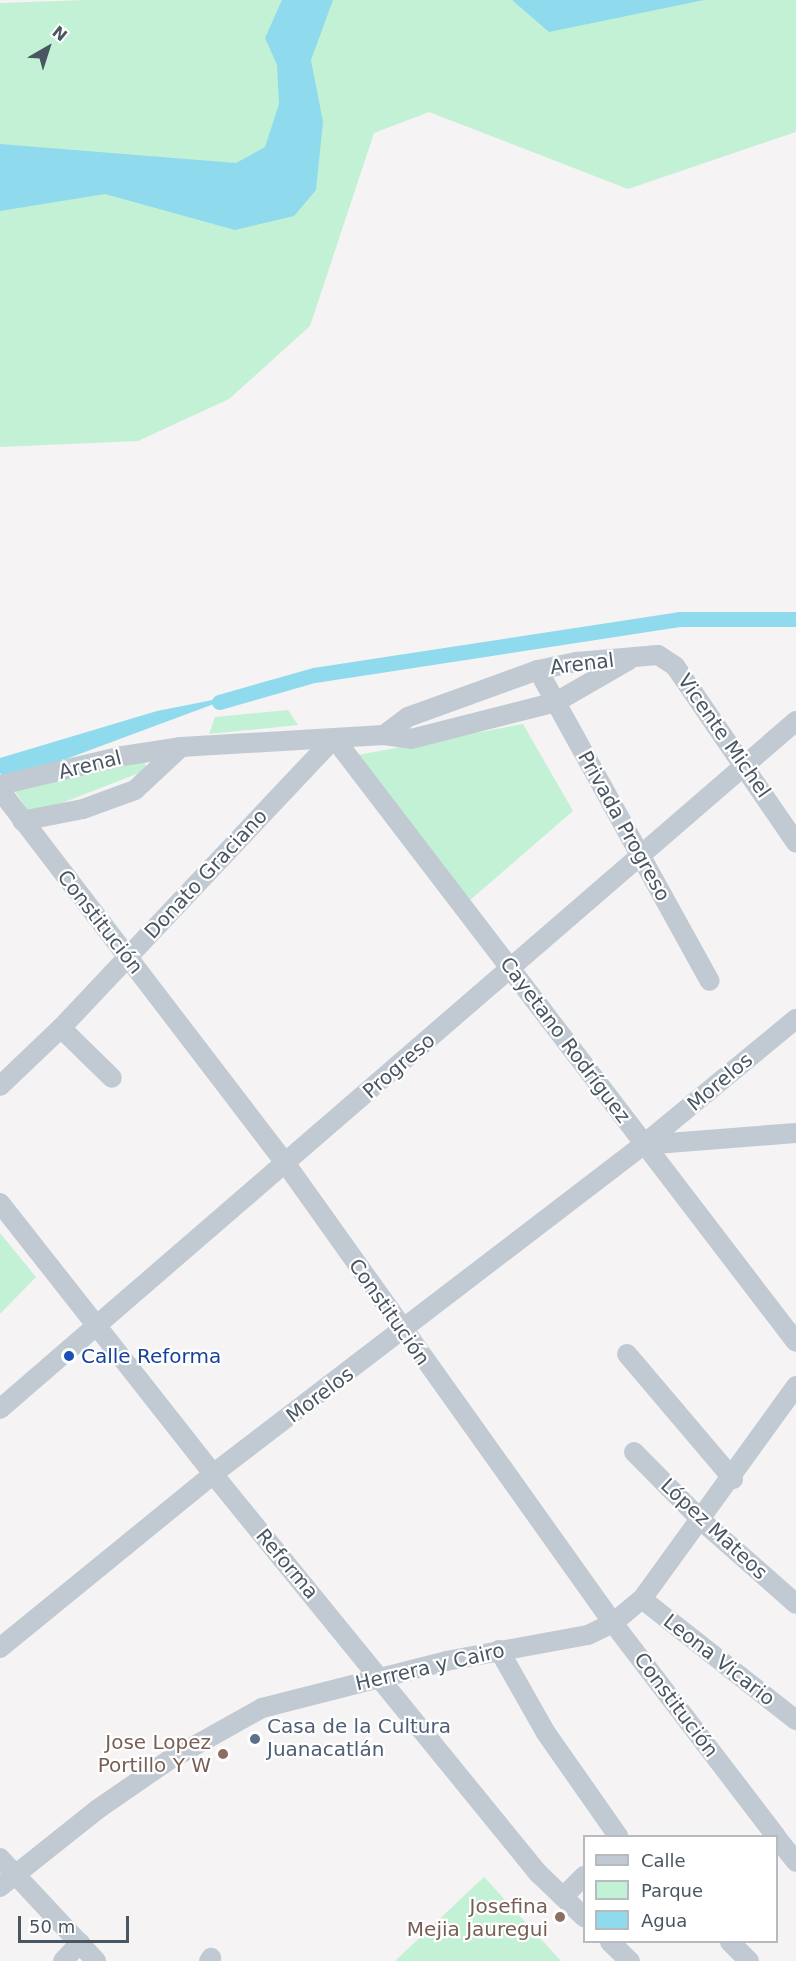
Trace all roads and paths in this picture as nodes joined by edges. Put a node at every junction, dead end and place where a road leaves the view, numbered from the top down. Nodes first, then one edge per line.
1 (634, 657) junction
2 (538, 670) junction
3 (556, 702) junction
4 (796, 721) edge
5 (384, 735) junction
6 (334, 738) junction
7 (182, 747) junction
8 (746, 765) junction
9 (0, 788) edge
10 (22, 821) junction
11 (796, 843) edge
12 (640, 857) junction
13 (128, 956) junction
14 (512, 969) junction
15 (710, 981) dead end
16 (796, 1019) edge
17 (61, 1028) junction
18 (112, 1078) dead end
19 (0, 1086) edge
20 (796, 1133) edge
21 (644, 1145) junction
22 (286, 1164) junction
23 (0, 1203) edge
24 (96, 1325) junction
25 (403, 1332) junction
26 (796, 1342) edge
27 (627, 1354) dead end
28 (796, 1386) edge
29 (0, 1409) edge
30 (634, 1452) dead end
31 (213, 1474) junction
32 (733, 1479) junction
33 (702, 1521) junction
34 (642, 1599) junction
35 (796, 1604) edge
36 (613, 1623) junction
37 (0, 1648) edge
38 (499, 1650) junction
39 (383, 1680) junction
40 (796, 1720) edge
41 (617, 1835) edge
42 (774, 1835) edge
43 (778, 1840) edge
44 (0, 1858) edge
45 (796, 1863) edge
46 (583, 1878) edge
47 (7, 1880) edge
48 (563, 1897) junction
49 (583, 1915) edge
50 (80, 1943) junction
51 (612, 1943) edge
52 (732, 1943) edge
53 (63, 1961) edge
54 (96, 1961) edge
55 (630, 1961) edge
56 (749, 1961) edge

1 - 2 street, Arenal
1 - 3 street, Arenal
1 - 8 street, Vicente Michel
2 - 3 street, Privada Progreso
2 - 5 street, Arenal
3 - 5 street, Arenal
3 - 12 street, Privada Progreso
4 - 8 street, Progreso
5 - 6 street, Arenal
6 - 7 street, Arenal
6 - 13 street, Donato Graciano
6 - 14 street, Cayetano Rodríguez
7 - 9 street, Arenal
7 - 10 street, Arenal
8 - 11 street, Vicente Michel
8 - 12 street, Progreso
9 - 10 street, Constitución
10 - 13 street, Constitución
12 - 14 street, Progreso
12 - 15 street, Privada Progreso
13 - 17 street, Donato Graciano
13 - 22 street, Constitución
14 - 21 street, Cayetano Rodríguez
14 - 22 street, Progreso
16 - 21 street, Morelos
17 - 18 street
17 - 19 street, Donato Graciano
20 - 21 street, Morelos
21 - 25 street, Morelos
21 - 26 street, Cayetano Rodríguez
22 - 24 street, Progreso
22 - 25 street, Constitución
23 - 24 street, Reforma
24 - 29 street, Progreso
24 - 31 street, Reforma
25 - 31 street, Morelos
25 - 36 street, Constitución
27 - 32 street
28 - 32 street, Herrera y Cairo
30 - 33 street, López Mateos
31 - 37 street, Morelos
31 - 39 street, Reforma
32 - 33 street, Herrera y Cairo
33 - 34 street, Herrera y Cairo
33 - 35 street, López Mateos
34 - 36 street, Herrera y Cairo
34 - 40 street, Leona Vicario
36 - 38 street, Herrera y Cairo
36 - 42 street, Constitución
38 - 39 street, Herrera y Cairo
38 - 41 street
39 - 47 street, Herrera y Cairo
39 - 48 street, Reforma
43 - 45 street, Constitución
44 - 47 street
46 - 48 street
47 - 50 street
48 - 49 street, Reforma
50 - 53 street
50 - 54 street
51 - 55 street
52 - 56 street

